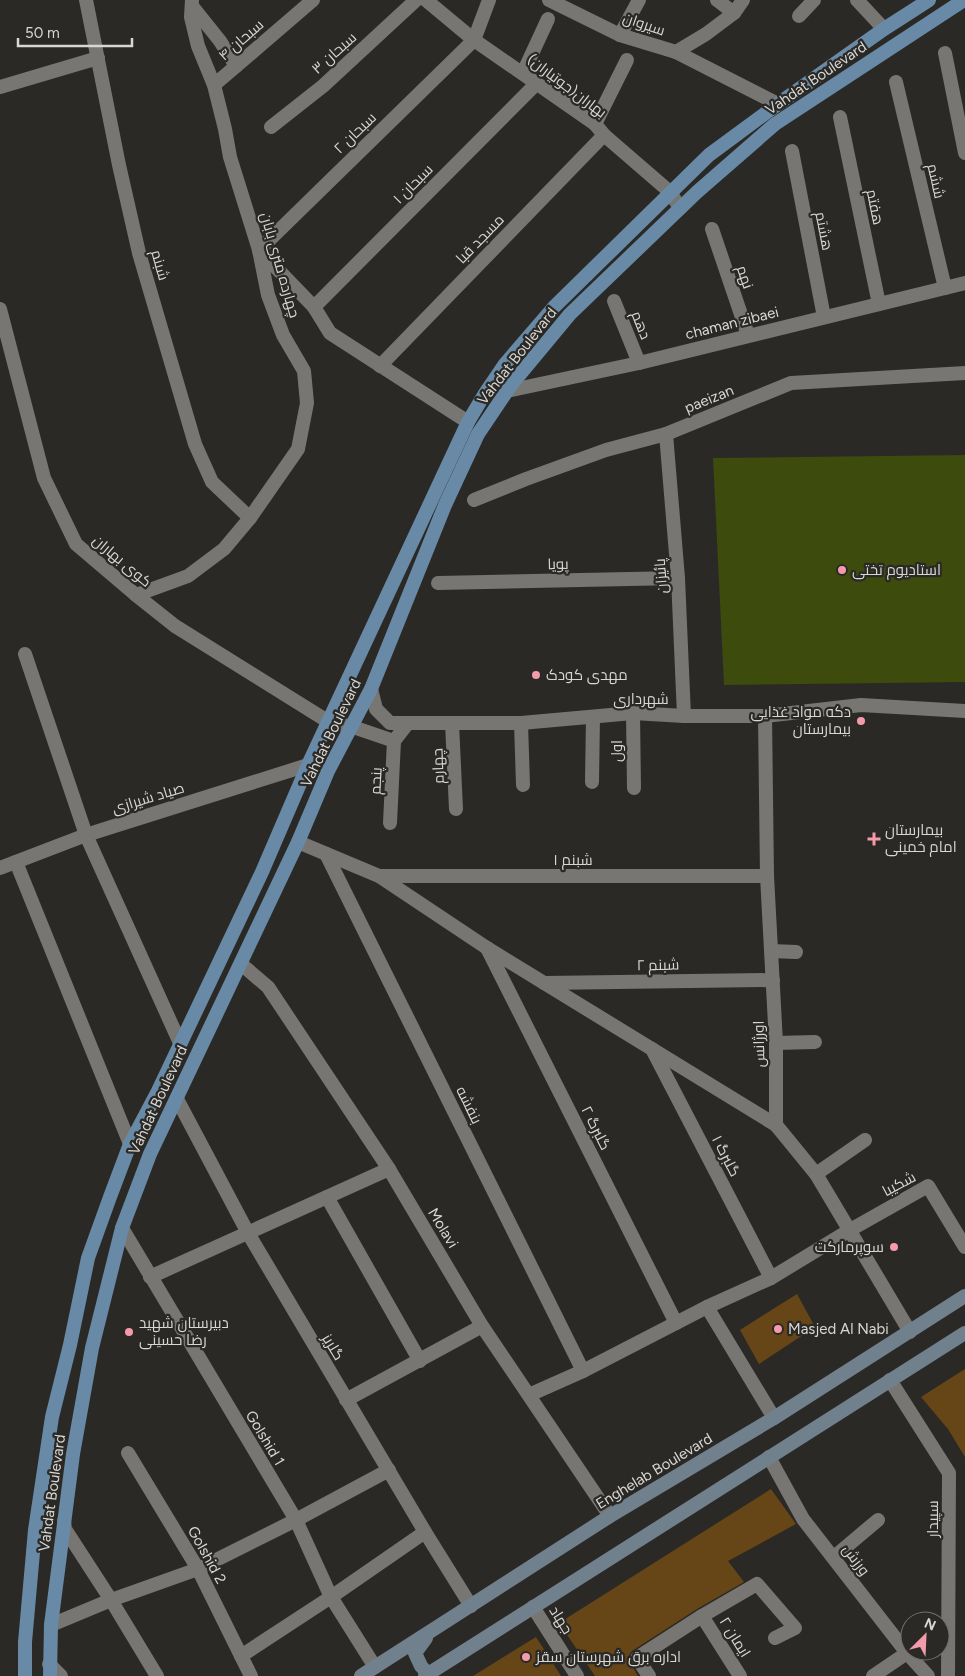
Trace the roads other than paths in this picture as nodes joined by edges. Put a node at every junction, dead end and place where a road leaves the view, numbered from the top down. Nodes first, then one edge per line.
1 (86, 0) edge
2 (312, 0) edge
3 (416, 0) edge
4 (426, 0) edge
5 (489, 0) edge
6 (549, 0) edge
7 (639, 0) edge
8 (717, 0) edge
9 (743, 0) edge
10 (814, 0) edge
11 (857, 0) edge
12 (929, 0) edge
13 (964, 0) edge
14 (192, 8) edge
15 (965, 9) edge
16 (734, 13) junction
17 (943, 14) junction
18 (799, 16) dead end
19 (548, 19) dead end
20 (884, 29) junction
21 (620, 35) junction
22 (474, 40) junction
23 (676, 52) junction
24 (945, 53) dead end
25 (98, 58) junction
26 (627, 60) dead end
27 (236, 66) junction
28 (523, 73) junction
29 (896, 82) dead end
30 (536, 84) junction
31 (214, 85) junction
32 (0, 87) edge
33 (778, 104) junction
34 (840, 116) dead end
35 (271, 127) dead end
36 (599, 130) junction
37 (792, 151) dead end
38 (965, 152) edge
39 (670, 192) junction
40 (680, 208) junction
41 (712, 229) dead end
42 (259, 250) junction
43 (965, 283) edge
44 (945, 288) junction
45 (614, 300) dead end
46 (879, 304) junction
47 (314, 307) junction
48 (0, 309) edge
49 (824, 317) junction
50 (748, 335) junction
51 (639, 363) junction
52 (380, 366) junction
53 (965, 373) edge
54 (507, 391) junction
55 (468, 422) junction
56 (666, 434) junction
57 (474, 500) dead end
58 (250, 518) junction
59 (678, 578) junction
60 (438, 583) dead end
61 (136, 595) junction
62 (25, 654) dead end
63 (371, 689) junction
64 (965, 711) edge
65 (633, 713) junction
66 (684, 716) junction
67 (765, 716) junction
68 (593, 717) junction
69 (329, 722) junction
70 (408, 723) junction
71 (452, 723) junction
72 (521, 723) junction
73 (353, 726) junction
74 (394, 741) junction
75 (308, 765) junction
76 (592, 782) dead end
77 (522, 785) dead end
78 (634, 788) dead end
79 (456, 809) dead end
80 (390, 823) dead end
81 (86, 834) junction
82 (298, 842) junction
83 (326, 854) junction
84 (16, 862) junction
85 (0, 868) edge
86 (379, 876) junction
87 (767, 876) junction
88 (487, 948) junction
89 (770, 951) junction
90 (796, 952) dead end
91 (241, 964) junction
92 (773, 980) junction
93 (544, 983) junction
94 (816, 1042) dead end
95 (180, 1043) junction
96 (776, 1043) junction
97 (652, 1049) junction
98 (177, 1099) junction
99 (776, 1125) junction
100 (865, 1140) dead end
101 (130, 1144) junction
102 (389, 1169) junction
103 (816, 1174) junction
104 (327, 1197) junction
105 (122, 1228) junction
106 (850, 1230) junction
107 (248, 1233) junction
108 (965, 1247) edge
109 (150, 1277) junction
110 (771, 1278) junction
111 (965, 1296) edge
112 (707, 1306) junction
113 (676, 1323) junction
114 (482, 1326) junction
115 (910, 1332) junction
116 (965, 1333) edge
117 (420, 1361) junction
118 (584, 1371) junction
119 (890, 1380) junction
120 (529, 1395) junction
121 (346, 1400) junction
122 (774, 1418) junction
123 (128, 1453) dead end
124 (769, 1457) junction
125 (389, 1470) junction
126 (610, 1516) junction
127 (296, 1520) junction
128 (878, 1520) dead end
129 (64, 1521) junction
130 (425, 1532) junction
131 (834, 1557) junction
132 (198, 1570) junction
133 (331, 1597) junction
134 (112, 1600) junction
135 (471, 1606) junction
136 (534, 1607) junction
137 (702, 1616) junction
138 (51, 1625) junction
139 (431, 1631) junction
140 (775, 1638) dead end
141 (900, 1644) edge
142 (241, 1656) junction
143 (900, 1658) edge
144 (914, 1661) edge
145 (375, 1667) junction
146 (49, 1670) edge
147 (426, 1675) edge
148 (25, 1676) edge
149 (61, 1676) edge
150 (157, 1676) edge
151 (251, 1676) edge
152 (361, 1676) edge
153 (577, 1676) edge
154 (649, 1676) edge
155 (740, 1676) edge
156 (873, 1676) edge
157 (928, 1676) edge
158 (948, 1676) edge

1 - 25 street, شبنم
2 - 27 street, سبحان ۴
3 - 35 street, سبحان ۳
4 - 22 street, بهاران(جوتیاران)
5 - 22 street
6 - 21 street, سیروان
7 - 21 street
8 - 16 street
9 - 16 street
10 - 18 street
11 - 20 street
12 - 20 main road, Vahdat Boulevard
13 - 17 main road, Vahdat Boulevard
14 - 27 street
14 - 31 street, چهارده متری بابان
15 - 17 street
16 - 23 street
17 - 40 main road, Vahdat Boulevard
19 - 28 street
20 - 33 main road, Vahdat Boulevard
21 - 23 street, سیروان
22 - 28 street, بهاران(جوتیاران)
22 - 42 street, سبحان ۲
23 - 33 street, سیروان
24 - 38 street
25 - 32 street
25 - 58 street, شبنم
26 - 36 street, مسجد قبا
27 - 31 street, سبحان ۴
28 - 30 street, بهاران(جوتیاران)
29 - 44 street, ششم
30 - 36 street, بهاران(جوتیاران)
30 - 47 street, سبحان ۱
31 - 42 street, چهارده متری بابان
33 - 39 main road, Vahdat Boulevard
34 - 46 street, هفتم
36 - 39 street, بهاران(جوتیاران)
36 - 52 street, مسجد قبا
37 - 49 street, هشتم
39 - 40 street, بهاران(جوتیاران)
39 - 55 main road, Vahdat Boulevard
40 - 54 main road, Vahdat Boulevard
41 - 50 street, نهم
42 - 47 street
42 - 58 street, چهارده متری بابان
43 - 44 street, chaman zibaei
44 - 46 street, chaman zibaei
45 - 51 street, دهم
46 - 49 street, chaman zibaei
47 - 52 street
48 - 61 street, کوی بهاران
49 - 50 street, chaman zibaei
50 - 51 street, chaman zibaei
51 - 54 street, chaman zibaei
52 - 55 street
53 - 56 street, paeizan
54 - 63 main road, Vahdat Boulevard
55 - 69 main road, Vahdat Boulevard
56 - 57 street, paeizan
56 - 59 street, پائیزان
58 - 61 street, چهارده متری بابان
59 - 60 street, پویا
59 - 66 street, پائیزان
61 - 69 street, کوی بهاران
62 - 81 street
63 - 70 street, شهرداری
63 - 73 main road, Vahdat Boulevard
64 - 67 street, شهرداری
65 - 66 street, شهرداری
65 - 68 street, شهرداری
65 - 78 street, اول
66 - 67 street, شهرداری
67 - 87 street, اورژانس
68 - 72 street, شهرداری
68 - 76 street
69 - 73 street
69 - 75 main road, Vahdat Boulevard
70 - 71 street, شهرداری
70 - 74 street
71 - 72 street, شهرداری
71 - 79 street, چهارم
72 - 77 street
73 - 74 street
73 - 82 main road, Vahdat Boulevard
74 - 80 street, پنجم
75 - 81 street, صیاد شیرازی
75 - 95 main road, Vahdat Boulevard
81 - 84 street, صیاد شیرازی
81 - 95 street
82 - 83 street
82 - 91 main road, Vahdat Boulevard
83 - 86 street
83 - 118 street, بنفشه
84 - 85 street, صیاد شیرازی
84 - 101 street
86 - 87 street, شبنم ۱
86 - 88 street
87 - 89 street, اورژانس
88 - 93 street
88 - 113 street, گلبرگ ۲
89 - 90 street
89 - 92 street, اورژانس
91 - 98 main road, Vahdat Boulevard
91 - 102 street, Molavi
92 - 93 street, شبنم ۲
92 - 96 street, اورژانس
93 - 97 street
94 - 96 street
95 - 101 main road, Vahdat Boulevard
96 - 99 street, اورژانس
97 - 99 street
97 - 110 street, گلبرگ ۱
98 - 105 main road, Vahdat Boulevard
98 - 107 street, گلریز
99 - 103 street
100 - 103 street
101 - 148 main road, Vahdat Boulevard
102 - 104 street
102 - 114 street, Molavi
103 - 106 street
104 - 107 street
104 - 117 street
105 - 109 street, Golshid 1
105 - 129 main road, Vahdat Boulevard
106 - 108 street, شکیبا
106 - 110 street
106 - 115 street
107 - 109 street
107 - 121 street, گلریز
109 - 127 street, Golshid 1
110 - 112 street
111 - 115 main road, Enghelab Boulevard
112 - 113 street
112 - 122 street
113 - 118 street
114 - 117 street
114 - 120 street, Molavi
115 - 122 main road, Enghelab Boulevard
116 - 119 main road
117 - 121 street
118 - 120 street
119 - 124 main road
119 - 158 street, سپیدار
120 - 126 street, Molavi
121 - 125 street, گلریز
122 - 126 main road, Enghelab Boulevard
123 - 132 street, Golshid 2
124 - 131 street, ورزش
124 - 136 main road
125 - 127 street
125 - 130 street, گلریز
126 - 135 main road, Enghelab Boulevard
127 - 132 street
127 - 133 street, Golshid 1
128 - 131 street
129 - 134 street
129 - 138 main road, Vahdat Boulevard
130 - 133 street
130 - 135 street, گلریز
131 - 141 street, ورزش
132 - 134 street
132 - 142 street, Golshid 2
133 - 142 street
133 - 145 street, Golshid 1
134 - 138 street
134 - 150 street
135 - 139 main road, Enghelab Boulevard
136 - 147 main road
136 - 153 street, جهاد
137 - 140 street
137 - 154 street
137 - 155 street, ایمان ۲
138 - 146 main road, Vahdat Boulevard
139 - 145 main road, Enghelab Boulevard
139 - 147 main road
142 - 151 street, Golshid 2
143 - 156 street
144 - 157 street, ورزش
145 - 152 main road, Enghelab Boulevard
146 - 149 street

